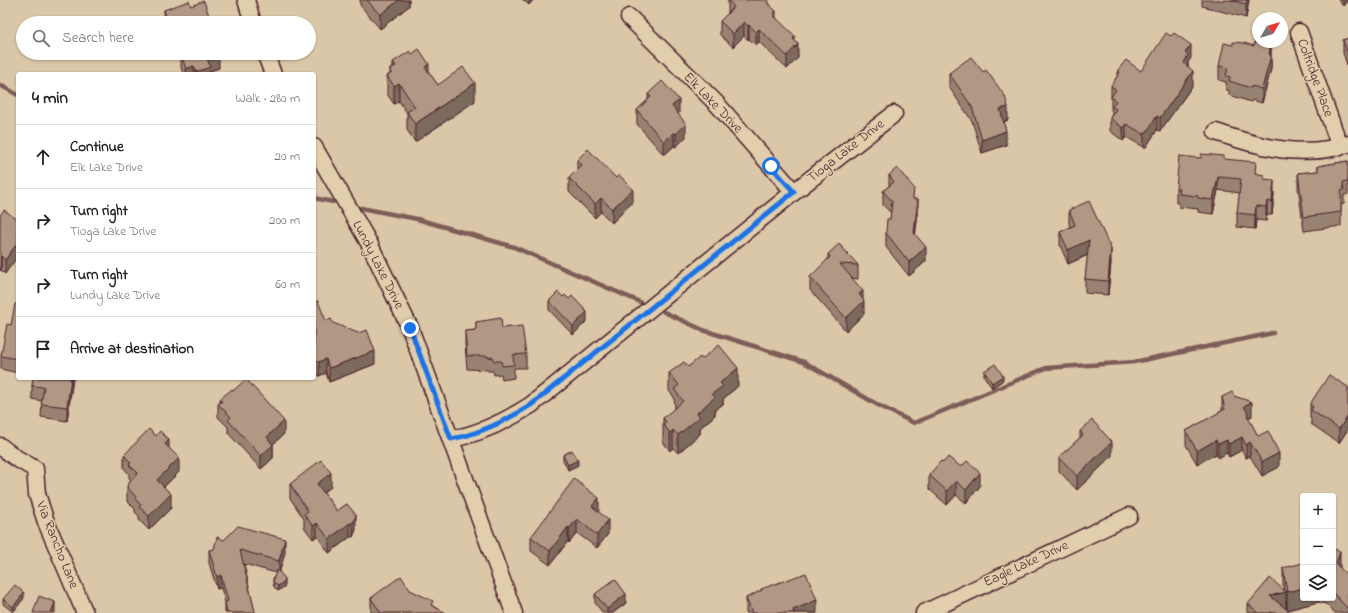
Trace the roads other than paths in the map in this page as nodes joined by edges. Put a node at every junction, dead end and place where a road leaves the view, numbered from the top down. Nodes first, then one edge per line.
1 (246, 0) edge
2 (251, 16) edge
3 (629, 17) dead end
4 (1299, 32) dead end
5 (268, 60) edge
6 (272, 72) edge
7 (894, 114) dead end
8 (1216, 132) dead end
9 (1344, 145) edge
10 (316, 150) edge
11 (794, 192) junction
12 (451, 439) junction
13 (0, 446) edge
14 (1129, 516) dead end
15 (85, 613) edge
16 (514, 613) edge
17 (924, 613) edge

1 - 2 street
3 - 11 street, Elk Lake Drive
4 - 9 street, Coltridge Place
5 - 6 street
7 - 11 street, Tioga Lake Drive
8 - 9 street
10 - 12 street, Lundy Lake Drive
11 - 12 street, Tioga Lake Drive
12 - 16 street, Lundy Lake Drive
13 - 15 street, Via Rancho Lane
14 - 17 street, Eagle Lake Drive

